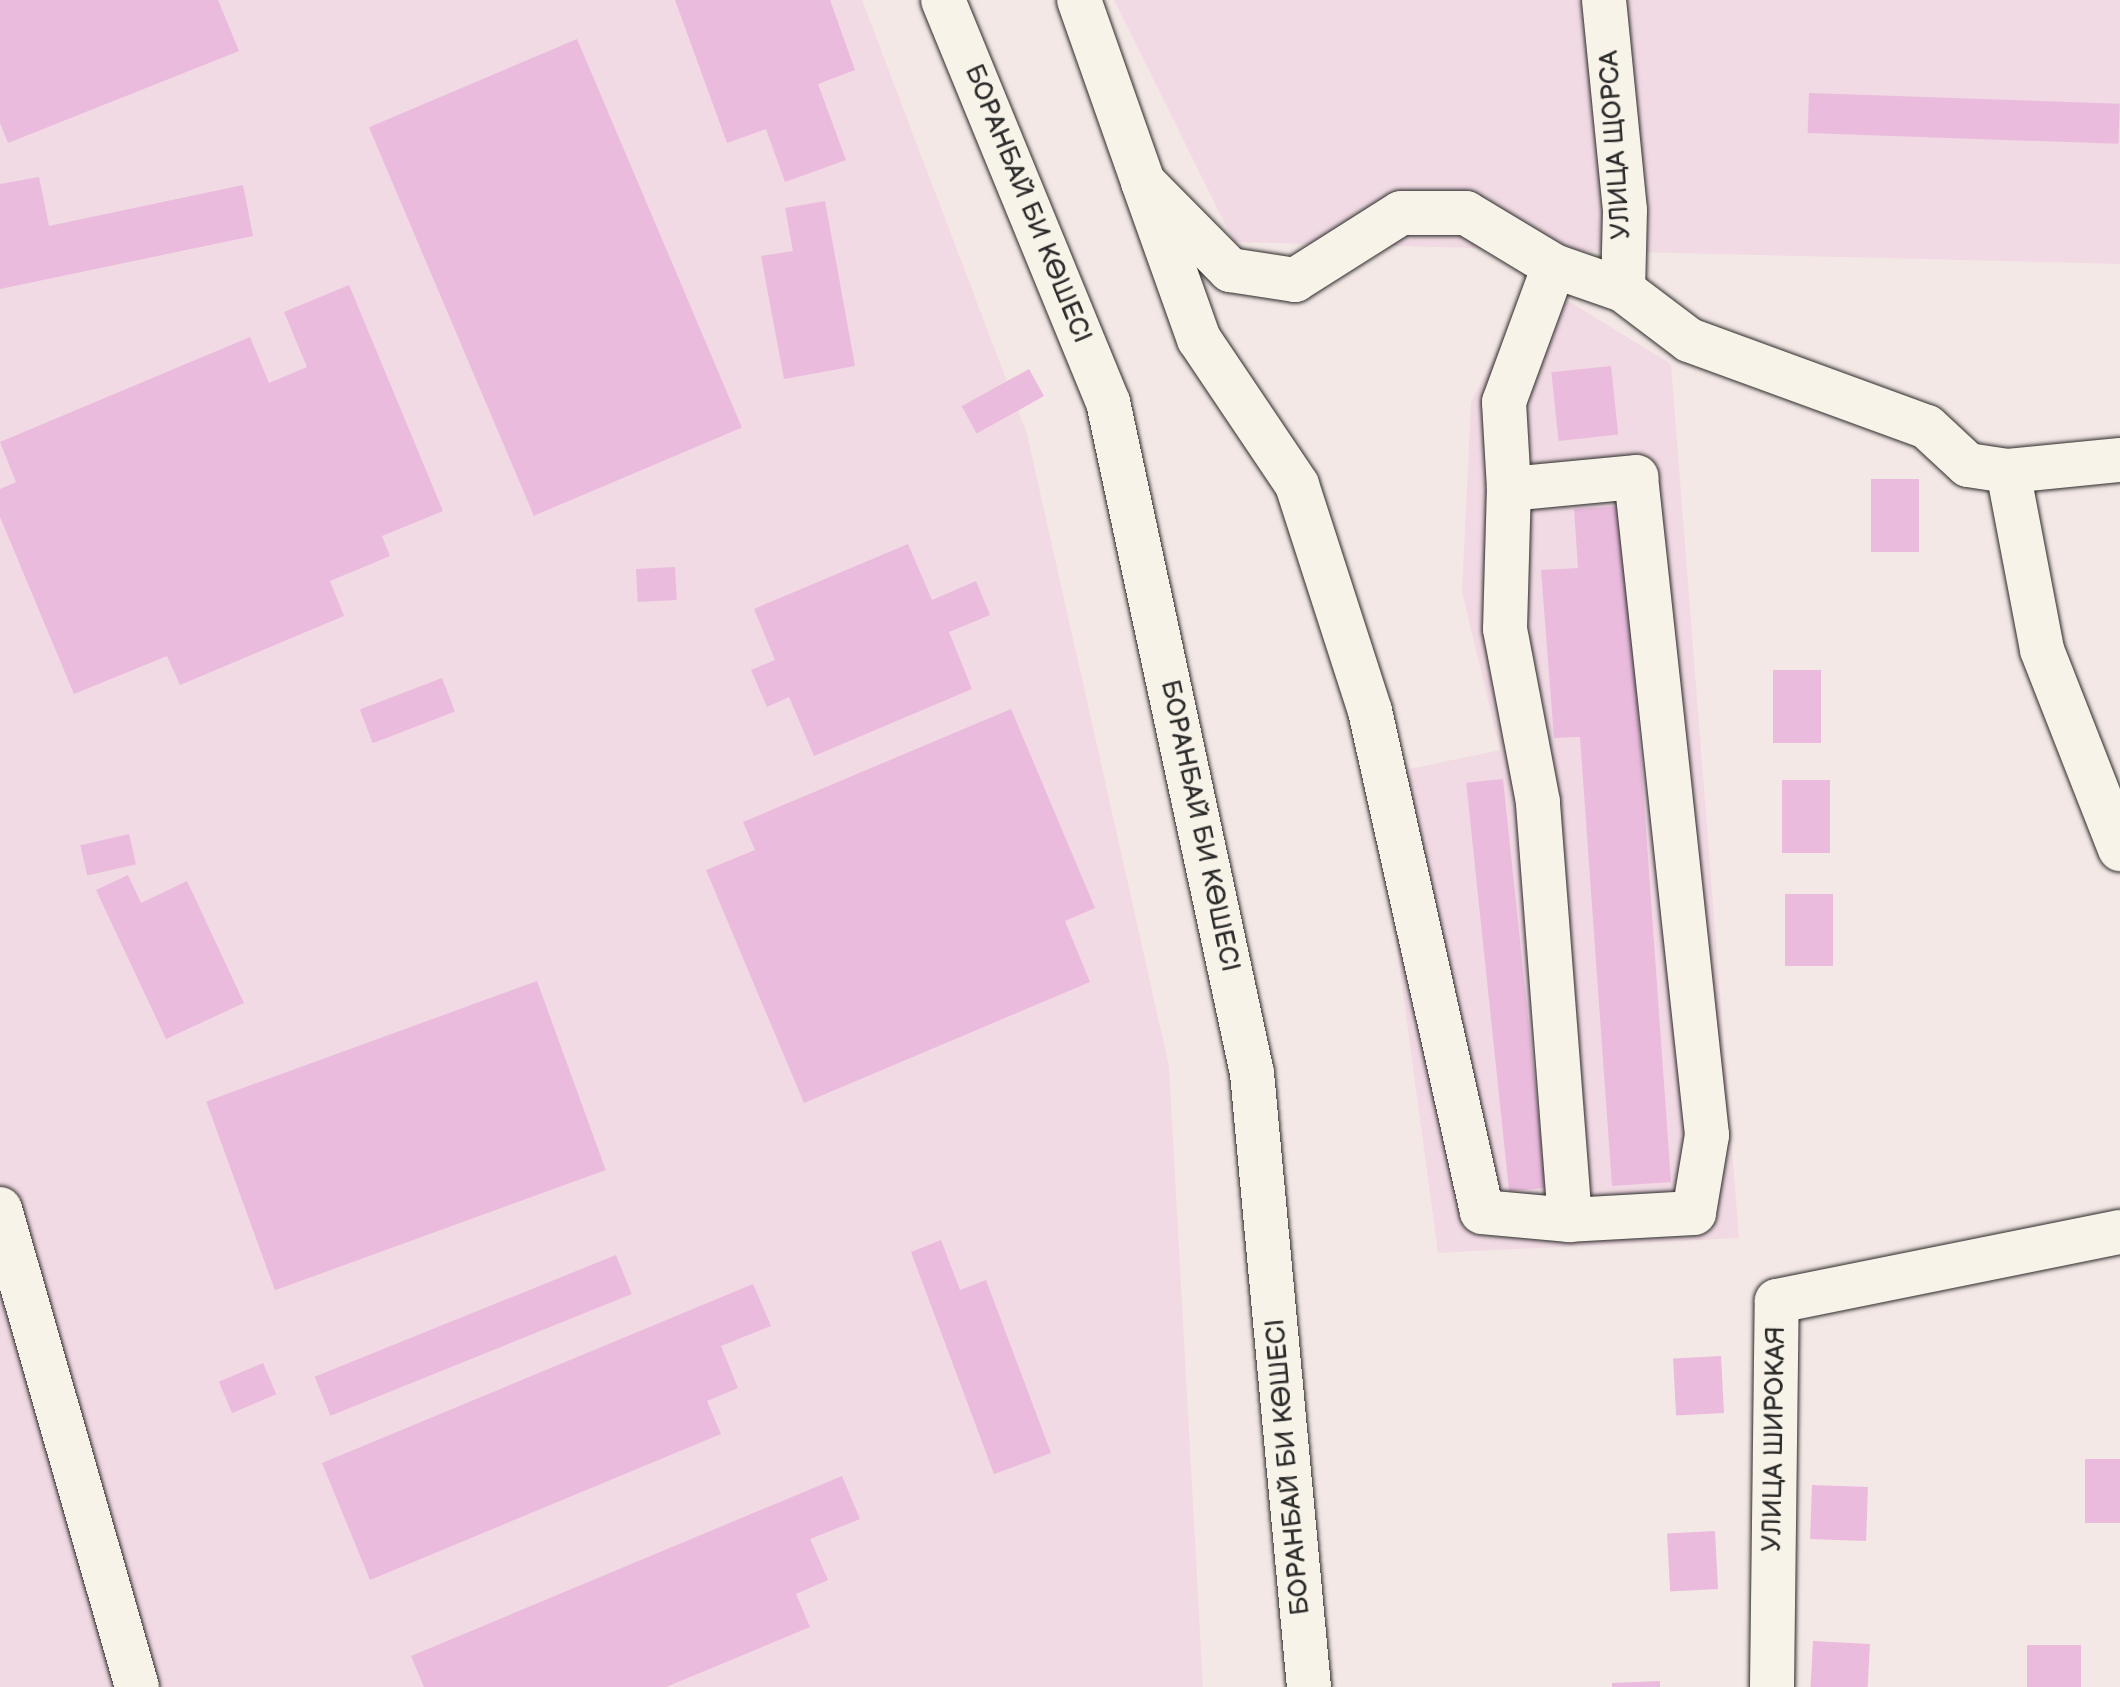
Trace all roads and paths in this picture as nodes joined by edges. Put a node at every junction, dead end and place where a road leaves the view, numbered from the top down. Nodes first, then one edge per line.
1 (943, 0) edge
2 (1079, 0) edge
3 (1604, 0) edge
4 (1143, 182) junction
5 (1554, 266) junction
6 (1623, 290) junction
7 (2120, 460) edge
8 (2008, 471) junction
9 (1509, 489) junction
10 (2116, 833) edge
11 (0, 1209) edge
12 (1570, 1220) junction
13 (2120, 1232) edge
14 (137, 1687) edge
15 (1309, 1687) edge
16 (1772, 1687) edge

1 - 15 main road, БОРАНБАЙ БИ КӨШЕСІ
2 - 4 main road
3 - 6 main road, УЛИЦА ЩОРСА
4 - 5 main road
4 - 12 main road
5 - 6 main road
5 - 9 main road
6 - 8 main road
7 - 8 main road
8 - 10 main road
9 - 12 main road
9 - 12 main road
11 - 14 main road
13 - 16 main road, УЛИЦА ШИРОКАЯ

